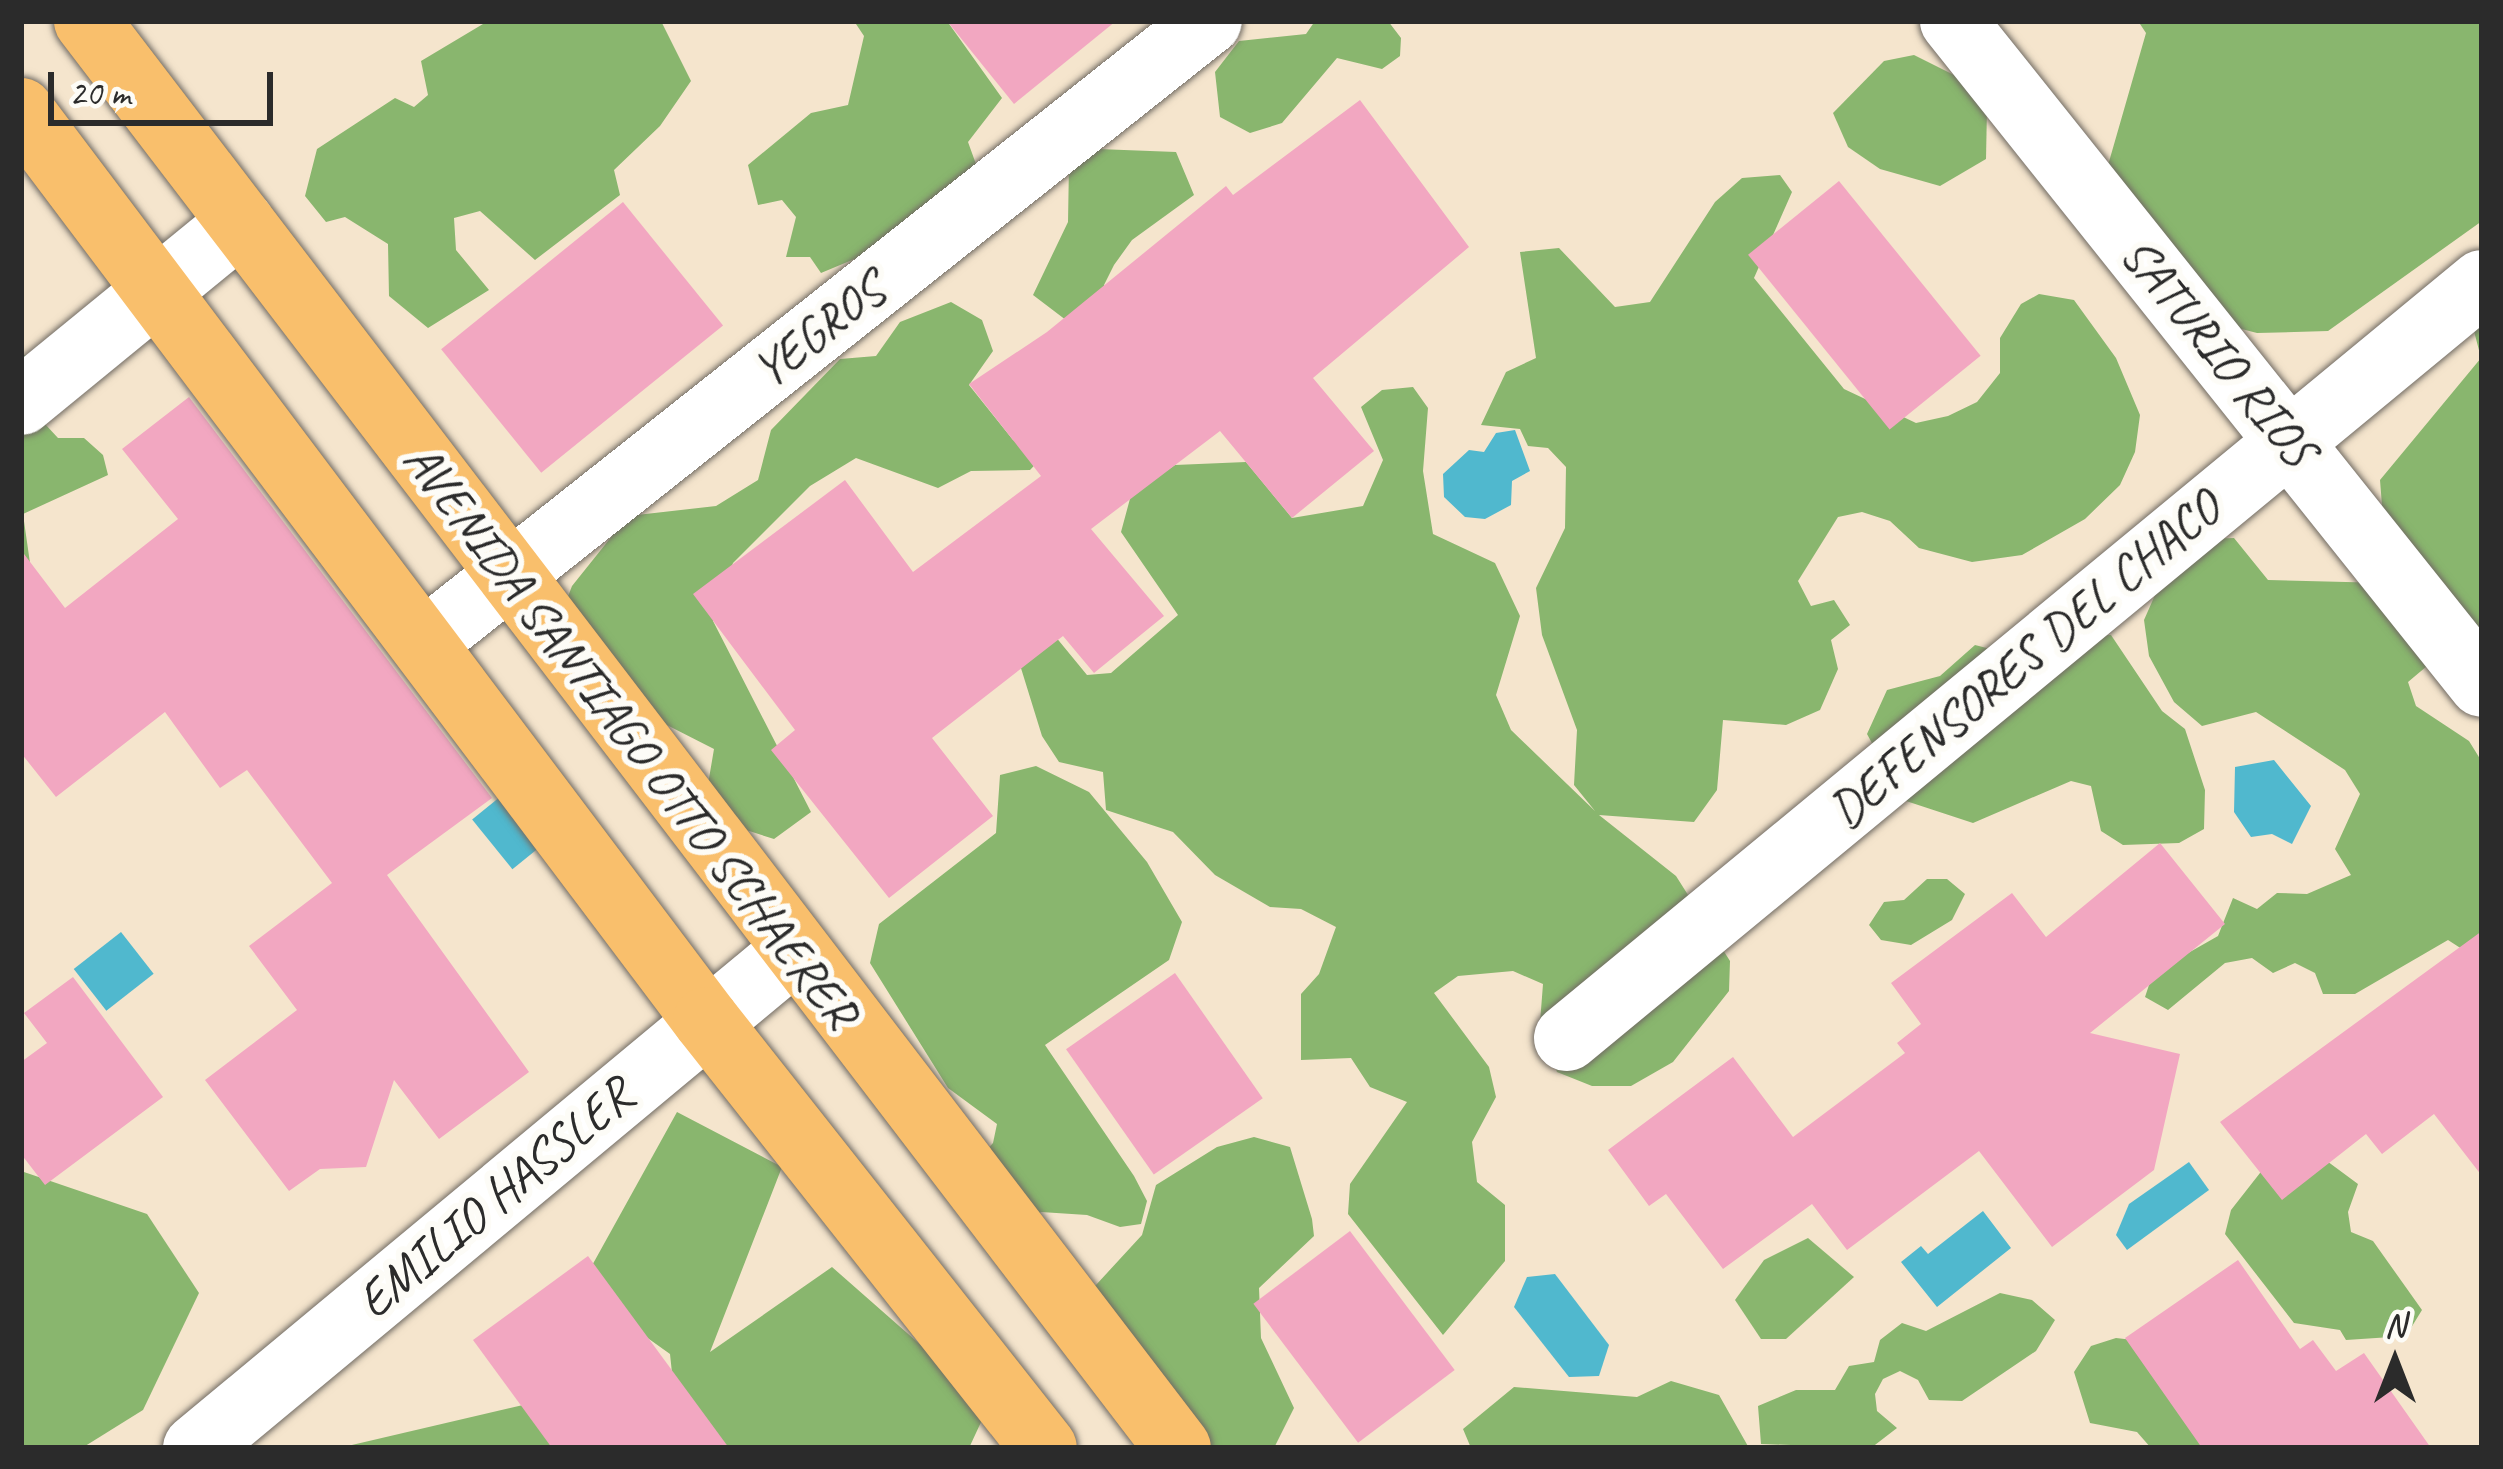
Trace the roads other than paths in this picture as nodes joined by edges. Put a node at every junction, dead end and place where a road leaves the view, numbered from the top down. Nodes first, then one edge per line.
1 (87, 21) edge
2 (1209, 21) edge
3 (1953, 21) edge
4 (21, 111) edge
5 (241, 222) junction
6 (2482, 283) edge
7 (153, 292) junction
8 (21, 402) edge
9 (2290, 438) junction
10 (508, 575) junction
11 (427, 640) junction
12 (2482, 683) edge
13 (795, 950) junction
14 (706, 1020) junction
15 (1567, 1038) dead end
16 (196, 1448) edge
17 (1044, 1448) edge
18 (1178, 1448) edge

1 - 5 main road, AVENIDA SANTIAGO OTTO SCHAERER
2 - 10 street, YEGROS
3 - 9 street, SATURIO RIOS
4 - 7 main road, AVENIDA SANTIAGO OTTO SCHAERER
5 - 7 street
5 - 10 main road, AVENIDA SANTIAGO OTTO SCHAERER
6 - 9 street, DEFENSORES DEL CHACO
7 - 8 street
7 - 11 main road, AVENIDA SANTIAGO OTTO SCHAERER
9 - 12 street, SATURIO RIOS
9 - 15 street, DEFENSORES DEL CHACO
10 - 11 street, YEGROS
10 - 13 main road, AVENIDA SANTIAGO OTTO SCHAERER
11 - 14 main road, AVENIDA SANTIAGO OTTO SCHAERER
13 - 14 street, EMILIO HASSLER
13 - 18 main road, AVENIDA SANTIAGO OTTO SCHAERER
14 - 16 street, EMILIO HASSLER
14 - 17 main road, AVENIDA SANTIAGO OTTO SCHAERER

